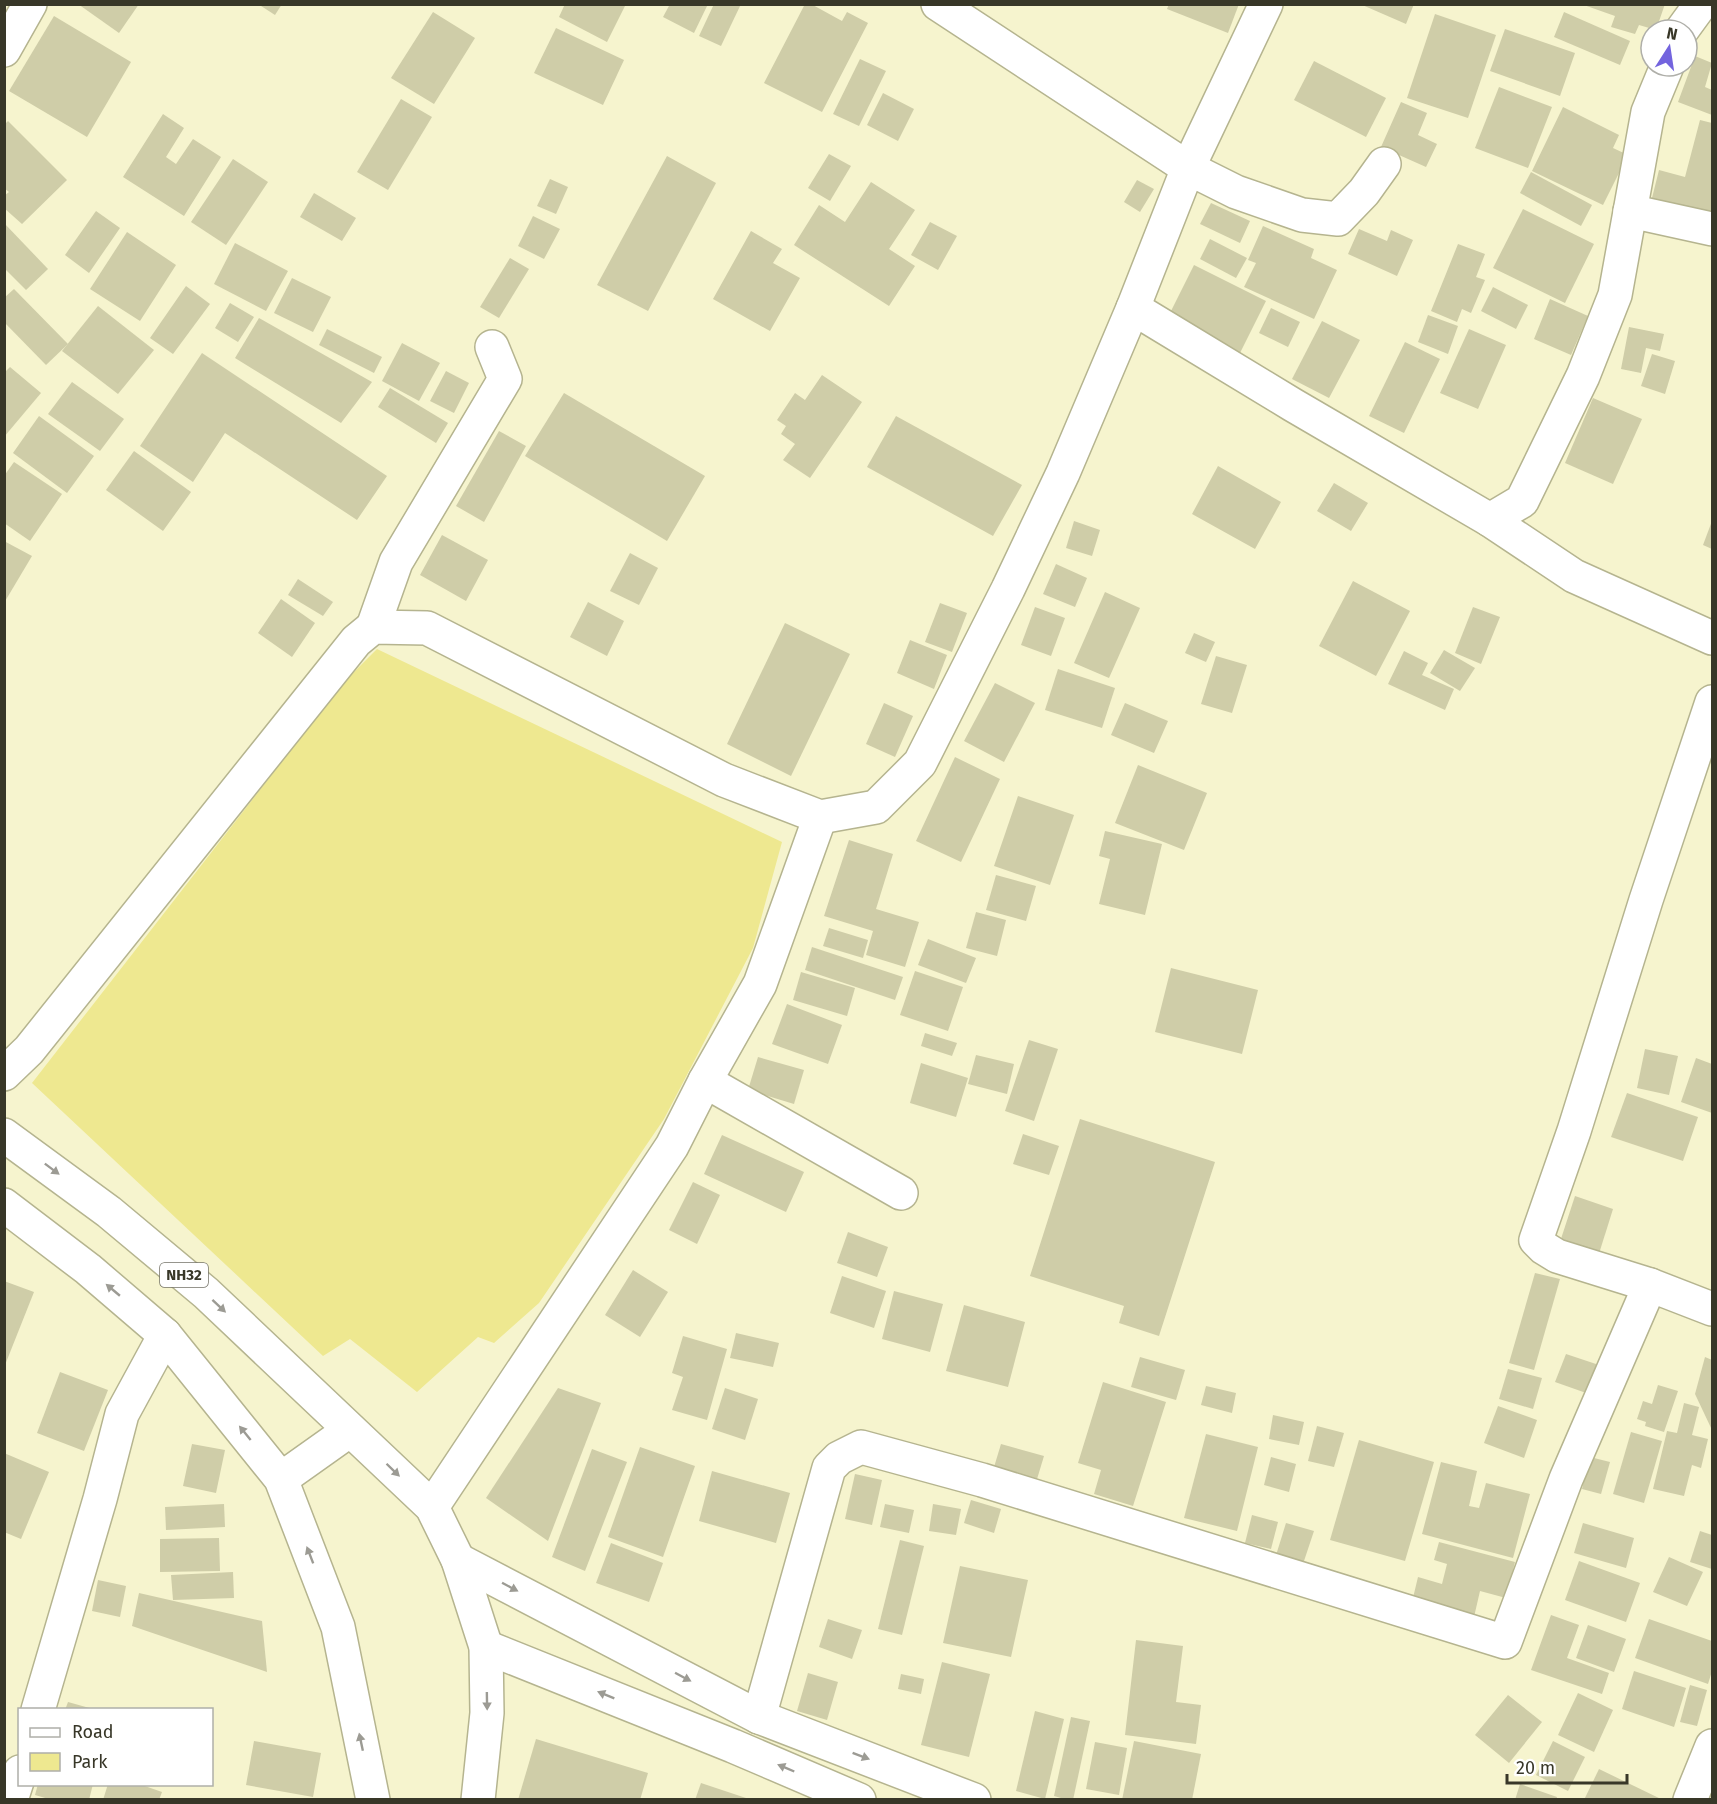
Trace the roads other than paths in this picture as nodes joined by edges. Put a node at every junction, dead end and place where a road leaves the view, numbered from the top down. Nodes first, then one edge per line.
1 (30, 4) edge
2 (938, 4) edge
3 (1266, 4) edge
4 (1701, 4) edge
5 (1691, 18) edge
6 (4, 50) edge
7 (1662, 78) edge
8 (1384, 164) dead end
9 (1188, 168) junction
10 (1630, 211) junction
11 (1713, 229) edge
12 (1133, 308) junction
13 (492, 347) dead end
14 (1490, 520) junction
15 (373, 627) junction
16 (1713, 638) edge
17 (1713, 702) edge
18 (820, 817) junction
19 (4, 1074) edge
20 (705, 1081) junction
21 (4, 1135) edge
22 (901, 1193) dead end
23 (4, 1205) edge
24 (1650, 1286) junction
25 (1713, 1309) edge
26 (165, 1335) junction
27 (350, 1430) junction
28 (281, 1479) junction
29 (432, 1507) junction
30 (458, 1560) junction
31 (486, 1647) junction
32 (39, 1708) edge
33 (759, 1717) junction
34 (1713, 1746) edge
35 (18, 1778) edge
36 (11, 1800) edge
37 (373, 1800) edge
38 (478, 1800) edge
39 (859, 1800) edge
40 (974, 1800) edge
41 (1690, 1800) edge

1 - 6 street
2 - 9 street
3 - 9 street
4 - 5 street
7 - 10 street
8 - 9 street
9 - 12 street
10 - 11 street
10 - 14 street
12 - 14 street
12 - 18 street
13 - 15 street
14 - 16 street
15 - 18 street
15 - 19 street
17 - 24 street
18 - 20 street
20 - 22 street
20 - 29 street
21 -> 27 street, NH32
26 -> 23 street
24 - 25 street
24 - 33 street
28 -> 26 street
26 - 32 street
27 - 28 street
27 -> 29 street, NH32
37 -> 28 street
29 - 30 street, NH32
30 - 31 street, NH32
30 -> 33 street
31 -> 38 street, NH32
39 -> 31 street
33 -> 40 street
34 - 41 street
35 - 36 street

